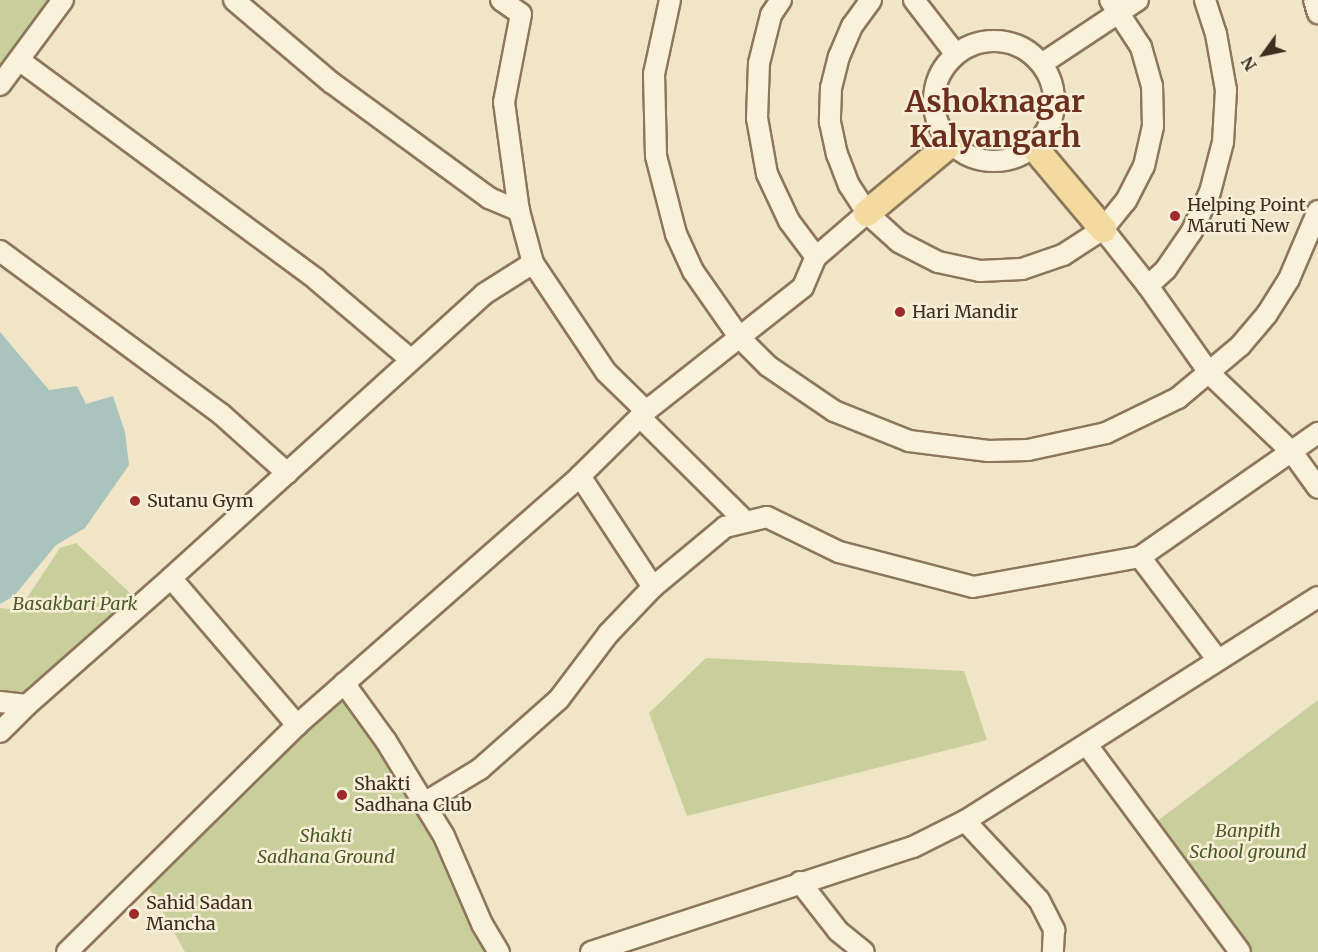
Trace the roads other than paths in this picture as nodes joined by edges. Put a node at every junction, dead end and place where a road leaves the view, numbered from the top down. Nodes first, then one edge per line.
1 (63, 0) edge
2 (234, 0) edge
3 (501, 0) edge
4 (670, 0) edge
5 (781, 0) edge
6 (871, 0) edge
7 (914, 0) edge
8 (1138, 0) edge
9 (1205, 0) edge
10 (1314, 0) edge
11 (1116, 6) edge
12 (526, 7) edge
13 (1318, 13) edge
14 (955, 53) junction
15 (19, 60) junction
16 (1043, 63) junction
17 (0, 85) edge
18 (951, 143) junction
19 (1033, 146) junction
20 (519, 211) junction
21 (1318, 211) edge
22 (867, 213) junction
23 (1102, 229) junction
24 (0, 250) edge
25 (816, 257) junction
26 (533, 263) junction
27 (1148, 286) junction
28 (740, 338) junction
29 (410, 359) junction
30 (1210, 374) junction
31 (643, 414) junction
32 (1318, 433) edge
33 (1292, 452) junction
34 (287, 473) junction
35 (580, 476) junction
36 (1318, 488) edge
37 (746, 522) junction
38 (1140, 557) junction
39 (171, 578) junction
40 (652, 587) junction
41 (1318, 597) edge
42 (1218, 660) junction
43 (344, 683) junction
44 (0, 702) edge
45 (27, 705) junction
46 (297, 725) junction
47 (0, 732) edge
48 (1087, 745) junction
49 (424, 803) junction
50 (965, 820) junction
51 (800, 882) junction
52 (67, 952) edge
53 (499, 952) edge
54 (591, 952) edge
55 (864, 952) edge
56 (1053, 952) edge
57 (1240, 952) edge

1 - 15 street
2 - 20 street
3 - 12 street
4 - 28 street
5 - 25 street
6 - 22 street
7 - 14 street
8 - 11 street
9 - 27 street
10 - 13 street
11 - 16 street
11 - 23 street
12 - 20 street
14 - 16 street
14 - 18 street
15 - 17 street
15 - 29 street
16 - 19 street
18 - 19 street
18 - 22 main road
19 - 23 main road
20 - 26 street
21 - 30 street
22 - 23 street
22 - 25 street
23 - 27 street
24 - 34 street
25 - 28 street
26 - 29 street
26 - 31 street
27 - 30 street
28 - 30 street
28 - 31 street
29 - 34 street
30 - 33 street
31 - 35 street
31 - 37 street
32 - 33 street
33 - 36 street
33 - 38 street
34 - 39 street
35 - 40 street
35 - 43 street
37 - 38 street
37 - 40 street
38 - 42 street
39 - 45 street
39 - 46 street
40 - 49 street
41 - 42 street
42 - 48 street
43 - 46 street
43 - 49 street
44 - 45 street
45 - 47 street
46 - 52 street
48 - 50 street
48 - 57 street
49 - 53 street
50 - 51 street
50 - 56 street
51 - 54 street
51 - 55 street

